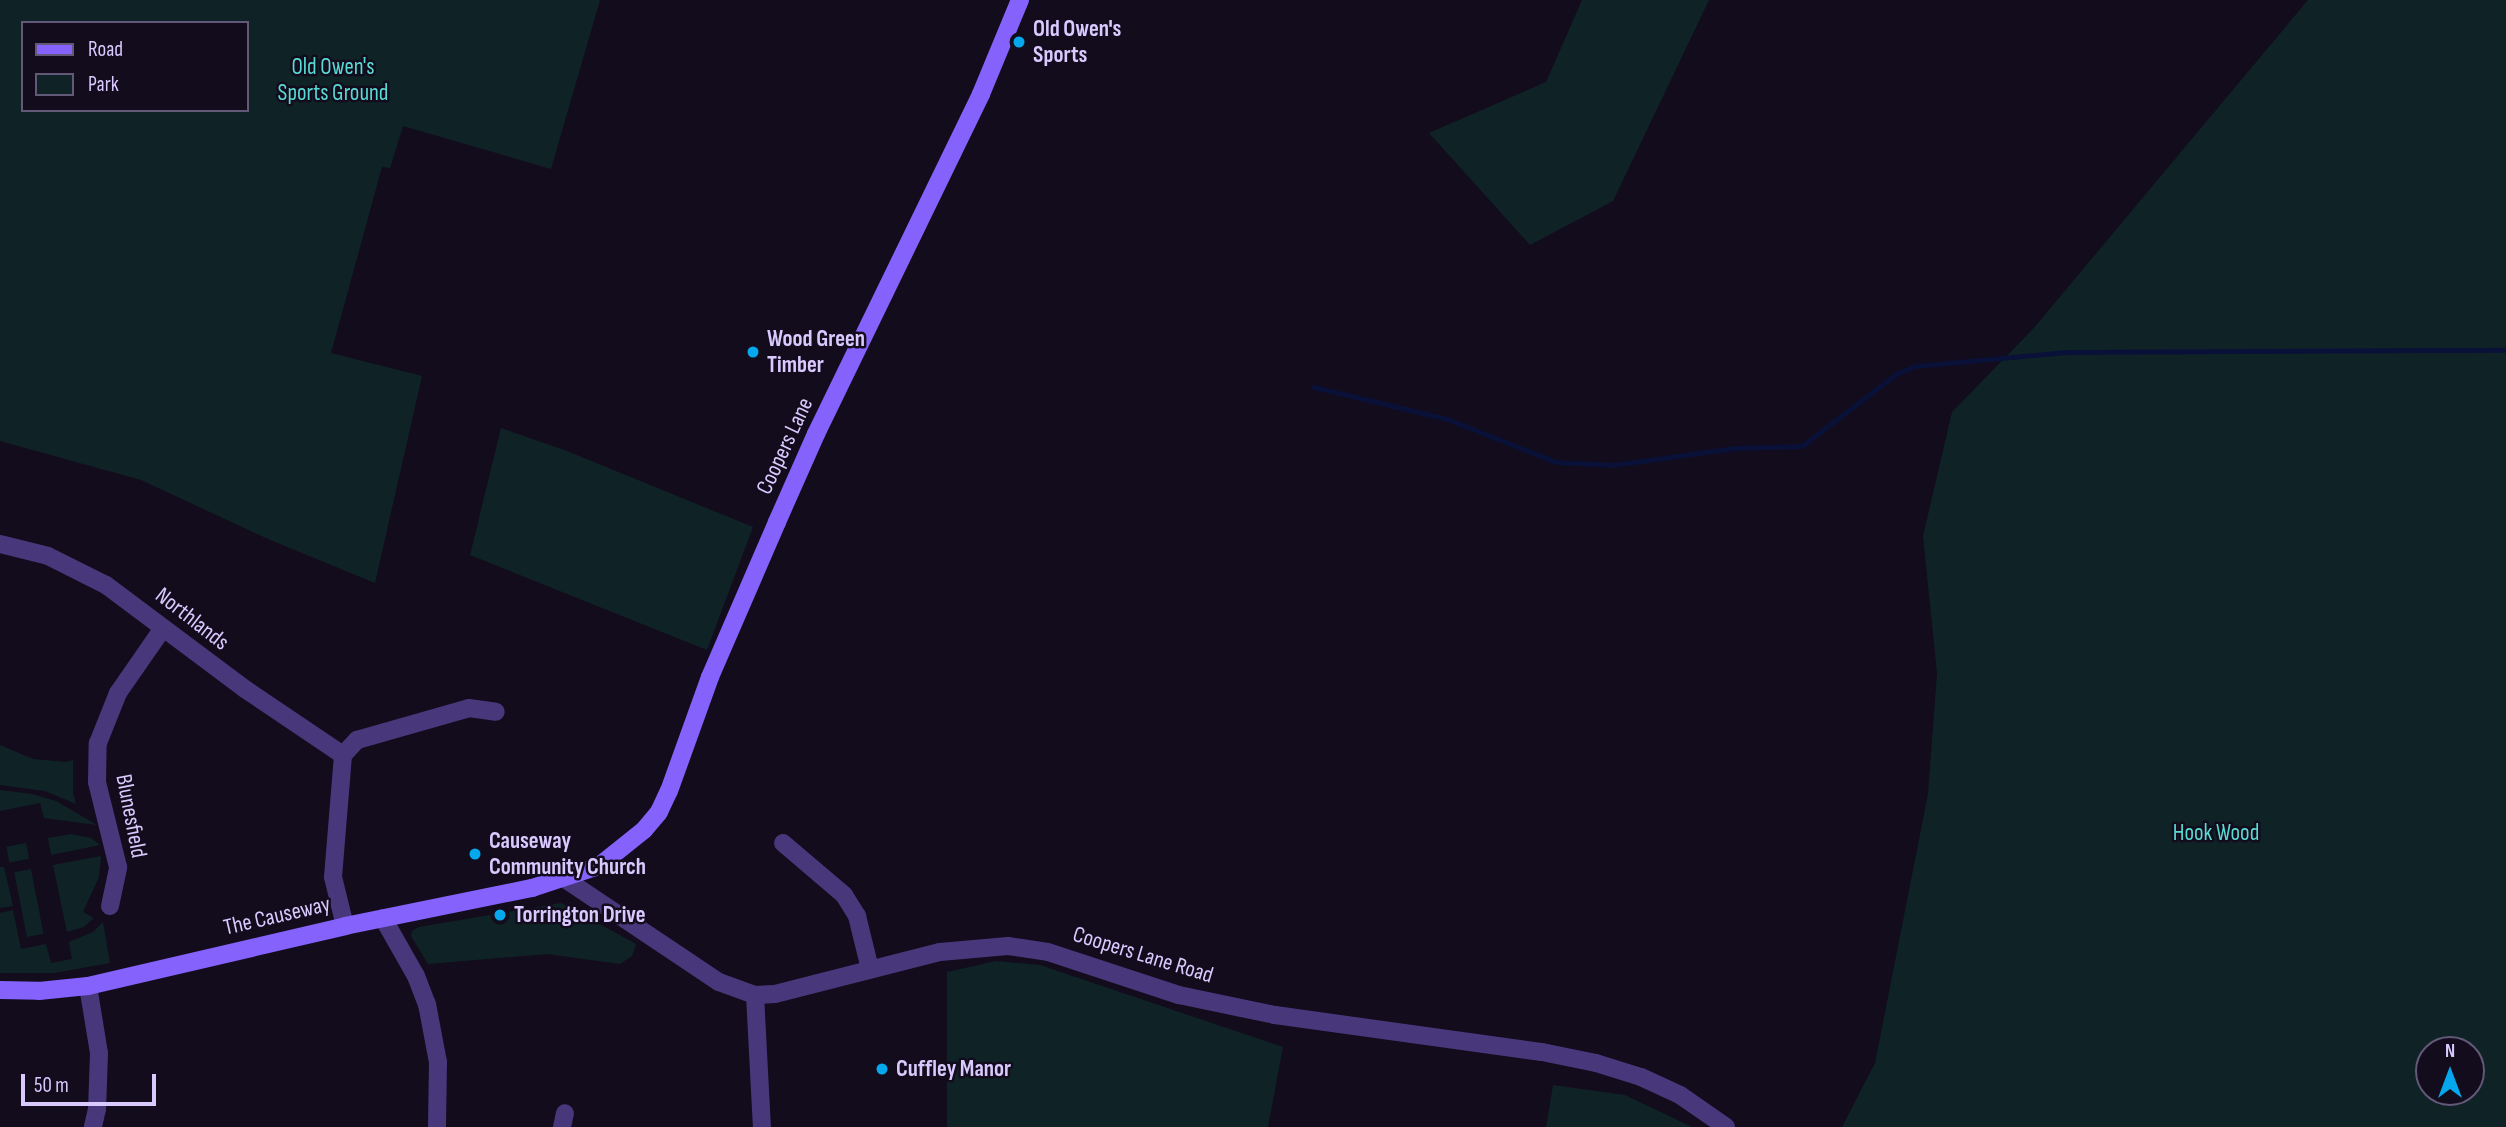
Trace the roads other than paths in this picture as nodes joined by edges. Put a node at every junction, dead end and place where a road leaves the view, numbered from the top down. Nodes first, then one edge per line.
1 (1020, 0) edge
2 (0, 544) edge
3 (163, 628) junction
4 (496, 712) dead end
5 (343, 755) junction
6 (783, 843) dead end
7 (565, 880) junction
8 (110, 906) dead end
9 (383, 918) junction
10 (345, 926) junction
11 (870, 969) junction
12 (88, 986) junction
13 (0, 990) edge
14 (755, 995) junction
15 (93, 1127) edge
16 (437, 1127) edge
17 (762, 1127) edge
18 (1726, 1127) edge

1 - 7 main road, Coopers Lane
2 - 3 street, Northlands
3 - 5 street, Northlands
3 - 8 street, Blunesfield
4 - 5 street
5 - 10 street
6 - 11 street
7 - 9 main road, The Causeway
7 - 14 street, Coopers Lane Road
9 - 10 main road, The Causeway
9 - 16 street
10 - 12 main road, The Causeway
11 - 14 street, Coopers Lane Road
11 - 18 street, Coopers Lane Road
12 - 13 main road, The Causeway
12 - 15 street
14 - 17 street

